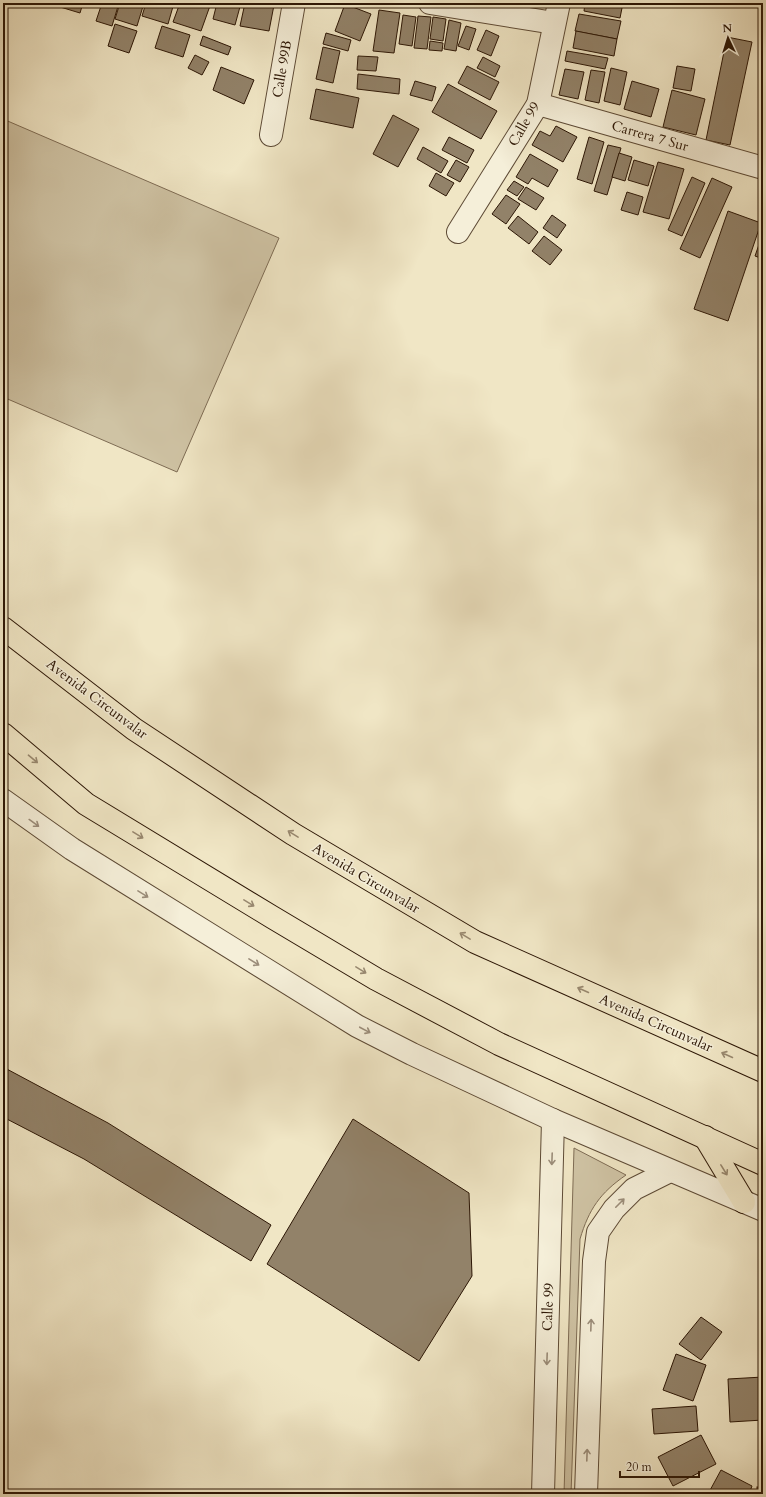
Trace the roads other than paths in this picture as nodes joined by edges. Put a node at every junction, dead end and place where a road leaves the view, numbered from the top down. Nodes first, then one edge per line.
1 (294, 3) edge
2 (430, 3) edge
3 (556, 13) edge
4 (538, 104) junction
5 (271, 135) dead end
6 (763, 168) edge
7 (458, 232) dead end
8 (3, 628) edge
9 (3, 734) edge
10 (3, 800) edge
11 (763, 1071) edge
12 (553, 1120) junction
13 (704, 1137) junction
14 (763, 1164) edge
15 (670, 1171) junction
16 (754, 1206) edge
17 (543, 1494) edge
18 (586, 1494) edge

1 - 5 street, Calle 99B
2 - 3 street
3 - 4 street, Calle 99
4 - 6 street, Carrera 7 Sur
4 - 7 street, Calle 99
11 -> 8 highway, Avenida Circunvalar
9 -> 13 highway
10 -> 12 street
12 - 15 street
12 -> 17 street, Calle 99
13 - 14 highway
13 -> 16 highway
15 - 16 street
18 -> 15 street

